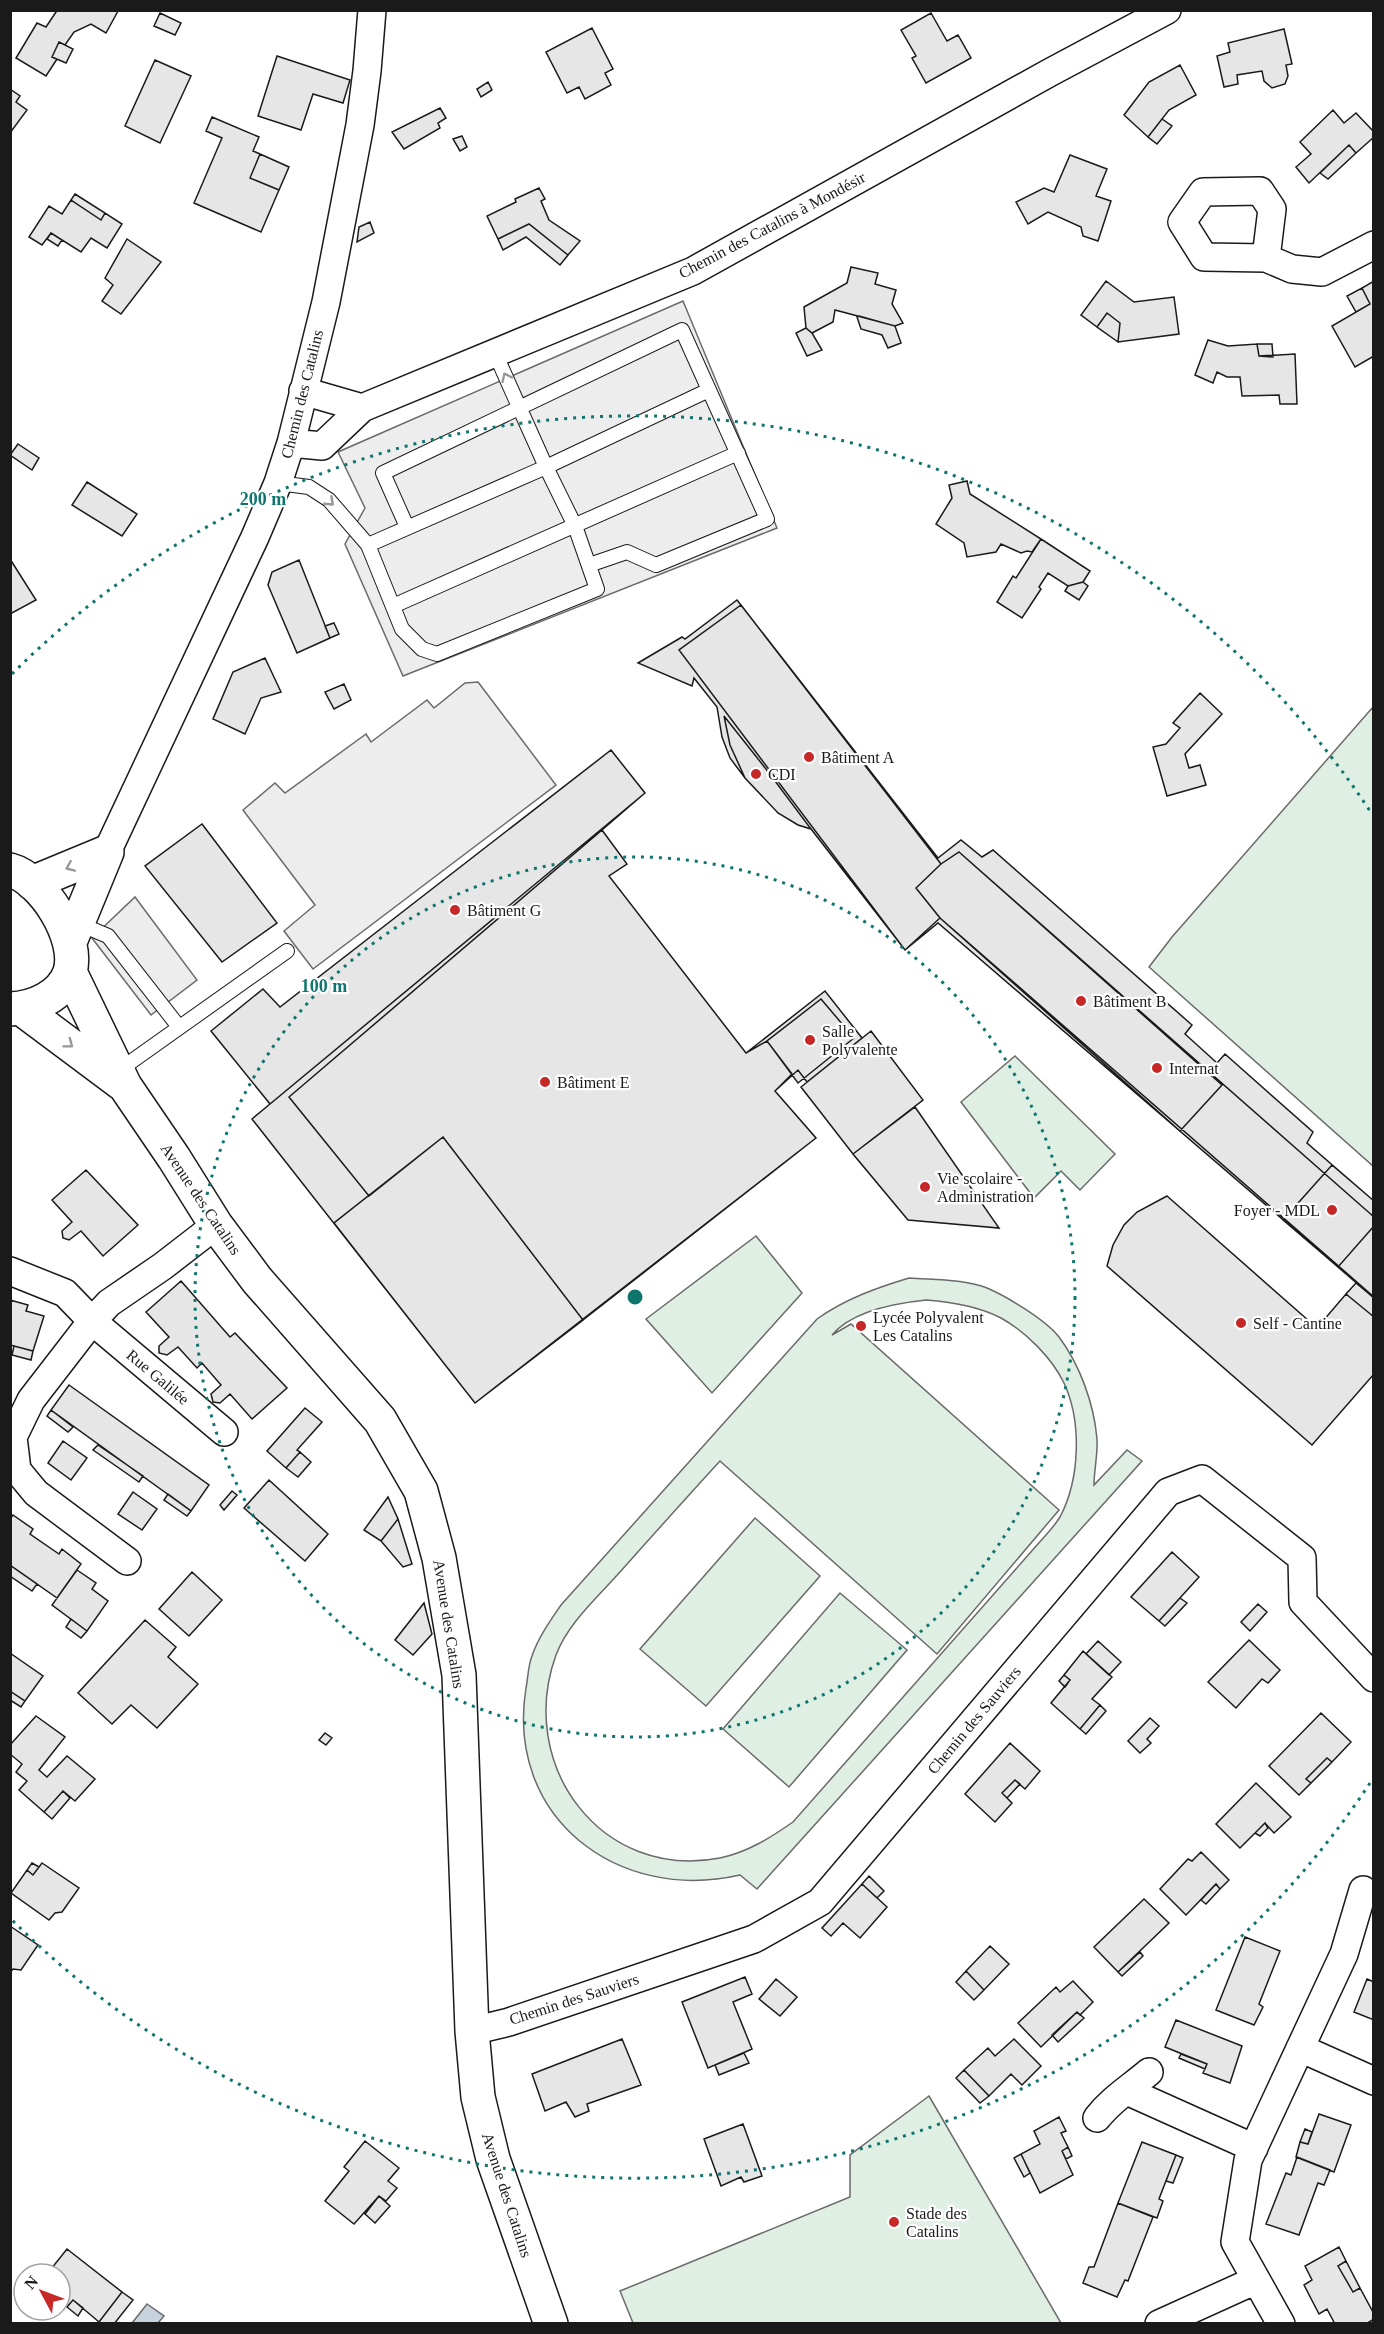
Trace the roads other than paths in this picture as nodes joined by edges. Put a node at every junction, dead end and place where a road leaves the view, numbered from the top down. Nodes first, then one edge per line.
1 (1167, 10) edge
2 (372, 11) edge
3 (1374, 245) edge
4 (1266, 258) dead end
5 (495, 353) junction
6 (709, 390) junction
7 (303, 391) junction
8 (362, 408) junction
9 (521, 409) junction
10 (291, 443) junction
11 (738, 453) junction
12 (546, 467) junction
13 (278, 483) junction
14 (575, 526) junction
15 (407, 527) junction
16 (368, 545) junction
17 (589, 565) junction
18 (393, 606) junction
19 (107, 852) junction
20 (21, 877) edge
21 (72, 946) junction
22 (287, 951) dead end
23 (16, 1009) edge
24 (179, 1028) junction
25 (121, 1078) junction
26 (216, 1225) junction
27 (10, 1272) edge
28 (92, 1321) junction
29 (224, 1432) dead end
30 (128, 1561) dead end
31 (1374, 1678) edge
32 (1363, 1890) dead end
33 (472, 2031) junction
34 (1300, 2048) junction
35 (1149, 2072) dead end
36 (1374, 2081) edge
37 (1126, 2091) junction
38 (1097, 2118) dead end
39 (1254, 2148) junction
40 (1256, 2280) junction
41 (551, 2324) edge
42 (1159, 2324) edge
43 (1281, 2324) edge

1 - 5 street, Chemin des Catalins à Mondésir
2 - 7 street, Chemin des Catalins
3 - 4 street
5 - 8 street, Chemin des Catalins à Mondésir
9 -> 5 lane
6 - 9 lane
6 - 11 lane
6 - 12 lane
7 - 8 street
7 - 10 street, Chemin des Catalins
8 - 10 street, Chemin des Catalins à Mondésir
9 - 12 lane
9 - 15 lane
10 - 13 street, Chemin des Catalins
11 - 14 lane
11 - 17 lane
12 - 14 lane
12 - 15 lane
13 -> 16 lane
13 - 19 street, Chemin des Catalins
14 - 17 lane
14 - 18 lane
15 - 16 lane
16 - 18 lane
17 - 18 lane
19 -> 20 street
19 - 21 street
20 - 21 street, Avenue des Catalins
21 - 23 street
21 - 24 lane
21 - 25 street, Avenue des Catalins
22 - 24 lane
23 -> 25 street, Avenue des Catalins
24 - 25 lane
25 - 26 street, Avenue des Catalins
26 - 28 street
26 - 33 street, Avenue des Catalins
27 - 28 street, Rue Galilée
28 - 29 street, Rue Galilée
28 - 30 street
31 - 33 street, Chemin des Sauviers
32 - 34 street
33 - 41 street, Avenue des Catalins
34 - 36 street
34 - 39 street
35 - 37 street
37 - 38 street
37 - 39 street
39 - 40 street
40 - 42 street
40 - 43 street

